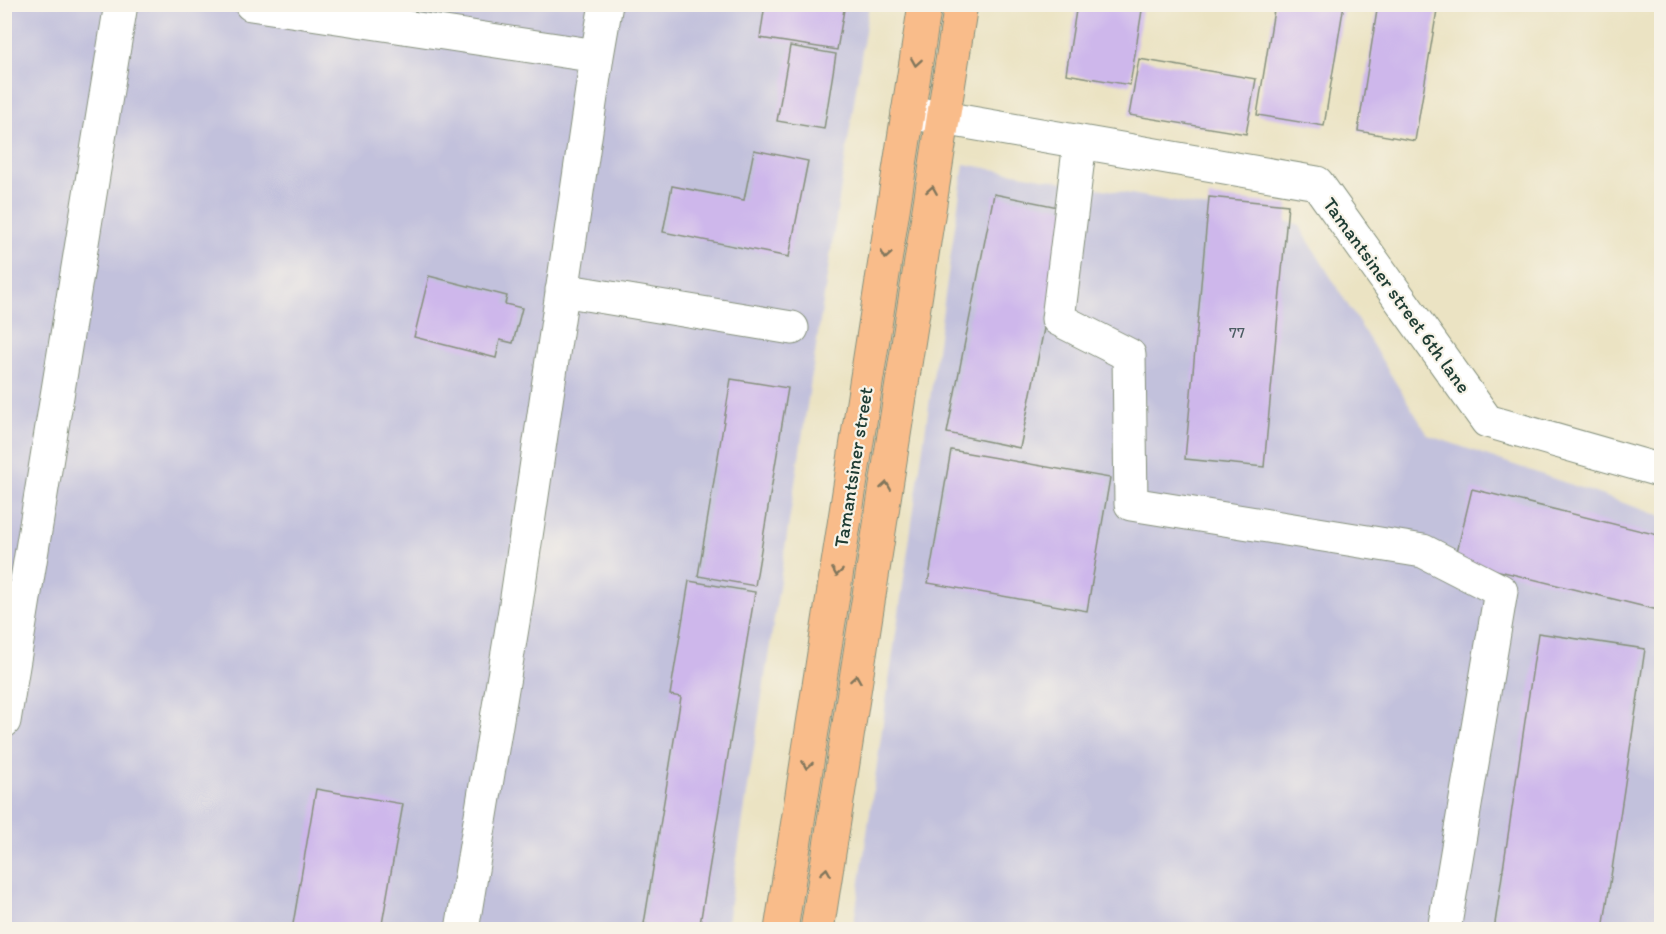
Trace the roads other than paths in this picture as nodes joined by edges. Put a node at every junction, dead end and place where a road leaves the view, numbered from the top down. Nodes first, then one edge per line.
1 (121, 4) edge
2 (251, 4) edge
3 (606, 4) edge
4 (925, 4) edge
5 (961, 4) edge
6 (597, 56) junction
7 (908, 112) junction
8 (944, 117) junction
9 (1080, 142) junction
10 (562, 290) junction
11 (792, 328) dead end
12 (1662, 471) edge
13 (4, 721) edge
14 (462, 930) edge
15 (781, 930) edge
16 (817, 930) edge
17 (1444, 930) edge

1 - 13 street
2 - 6 street
3 - 6 street
4 -> 7 main road, Tamantsiner street
5 - 8 main road, Tamantsiner street
6 - 10 street
7 - 8 street, Tamantsiner street 6th lane
7 -> 15 main road, Tamantsiner street
8 - 9 street, Tamantsiner street 6th lane
16 -> 8 main road, Tamantsiner street
9 - 12 street, Tamantsiner street 6th lane
9 - 17 street
10 - 11 street
10 - 14 street

